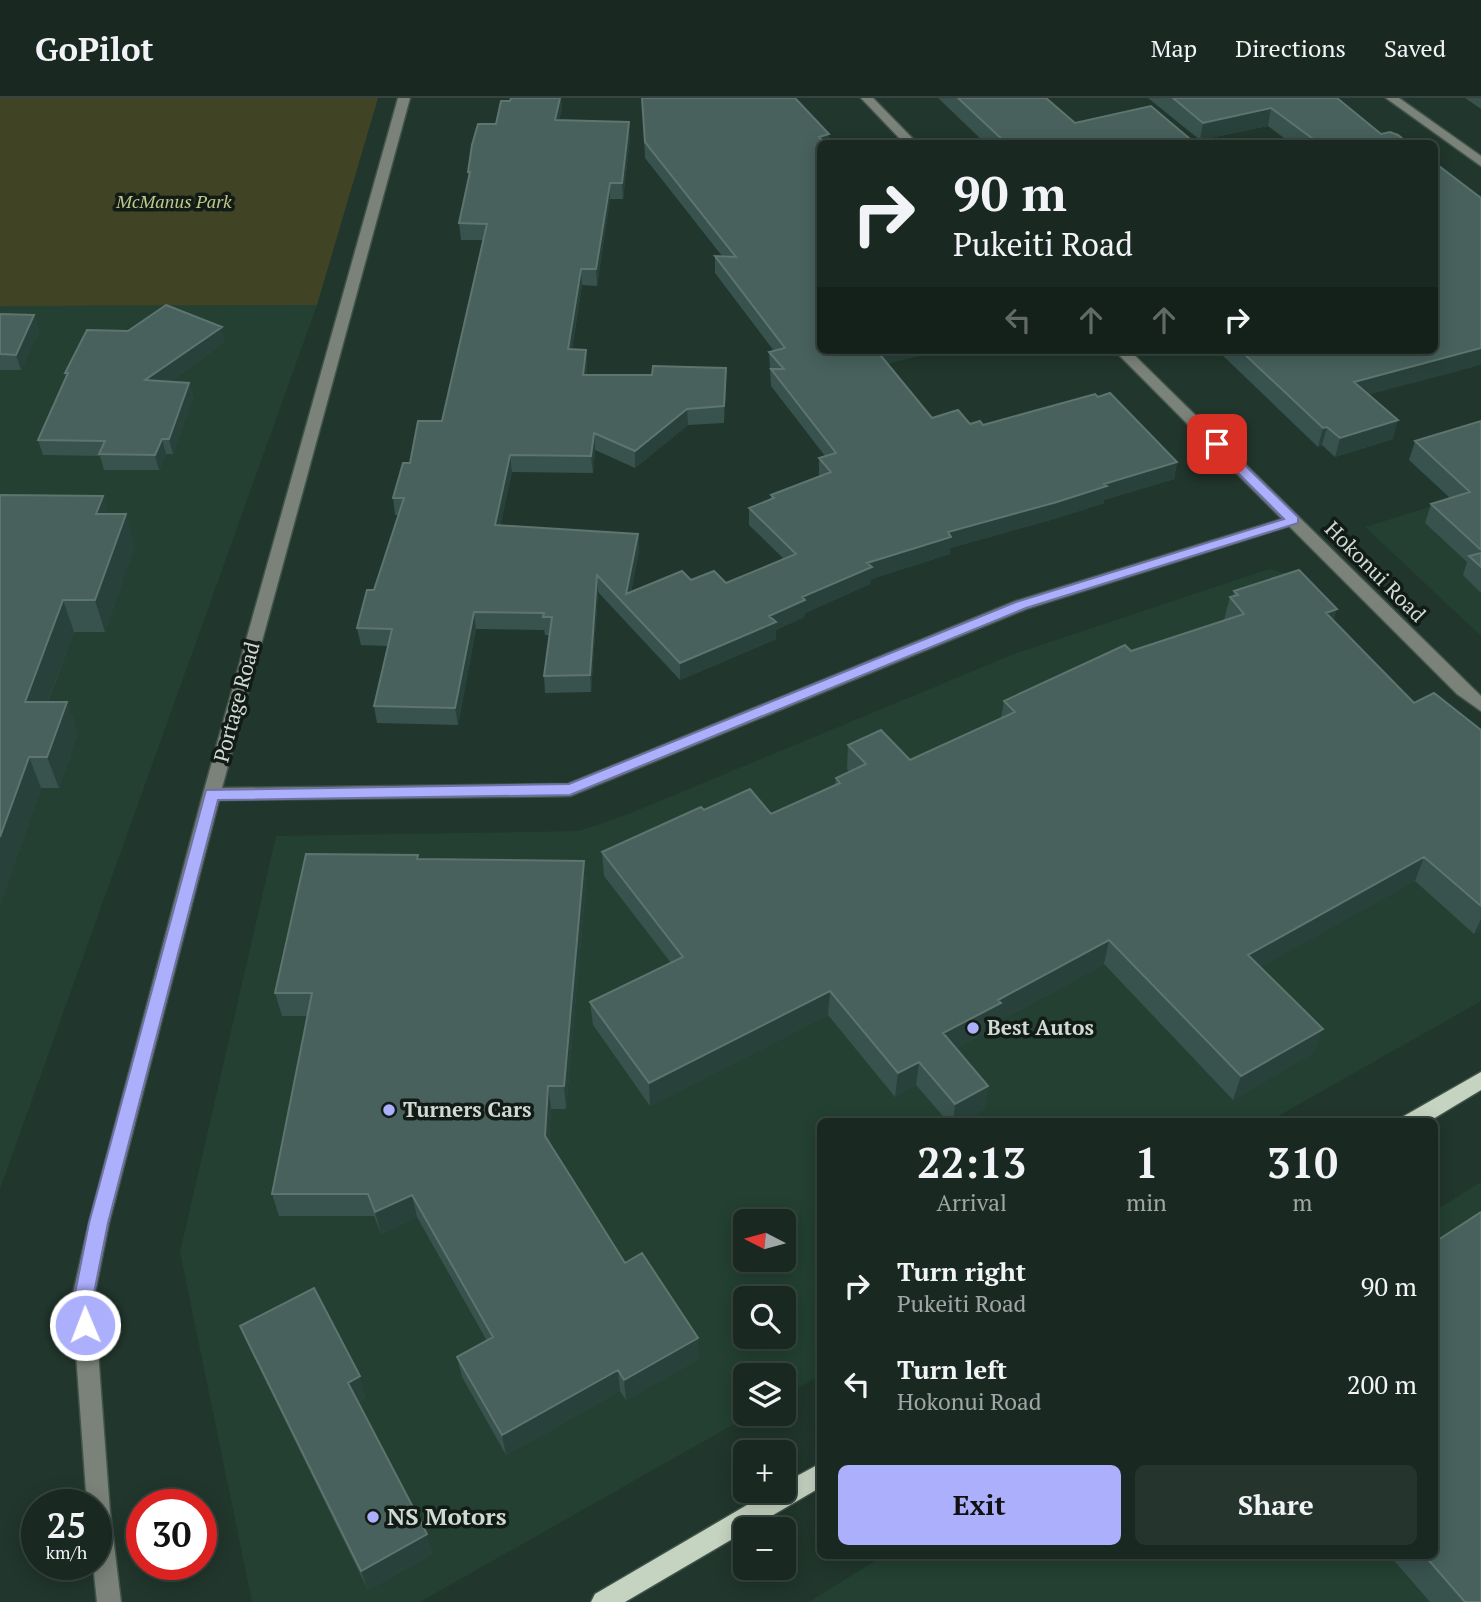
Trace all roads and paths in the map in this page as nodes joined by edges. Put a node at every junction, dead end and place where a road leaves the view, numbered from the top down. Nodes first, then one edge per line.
1 (404, 98) edge
2 (866, 98) edge
3 (1392, 98) edge
4 (908, 140) edge
5 (1481, 162) edge
6 (1125, 354) edge
7 (1293, 520) junction
8 (1481, 705) edge
9 (212, 794) junction
10 (1481, 1080) edge
11 (1418, 1118) edge
12 (817, 1476) edge
13 (109, 1602) edge
14 (603, 1602) edge

1 - 9 street, Portage Road
2 - 4 street
3 - 5 street
6 - 7 street, Hokonui Road
7 - 8 street, Hokonui Road
7 - 9 street
9 - 13 street, Portage Road
10 - 11 main road
12 - 14 main road

